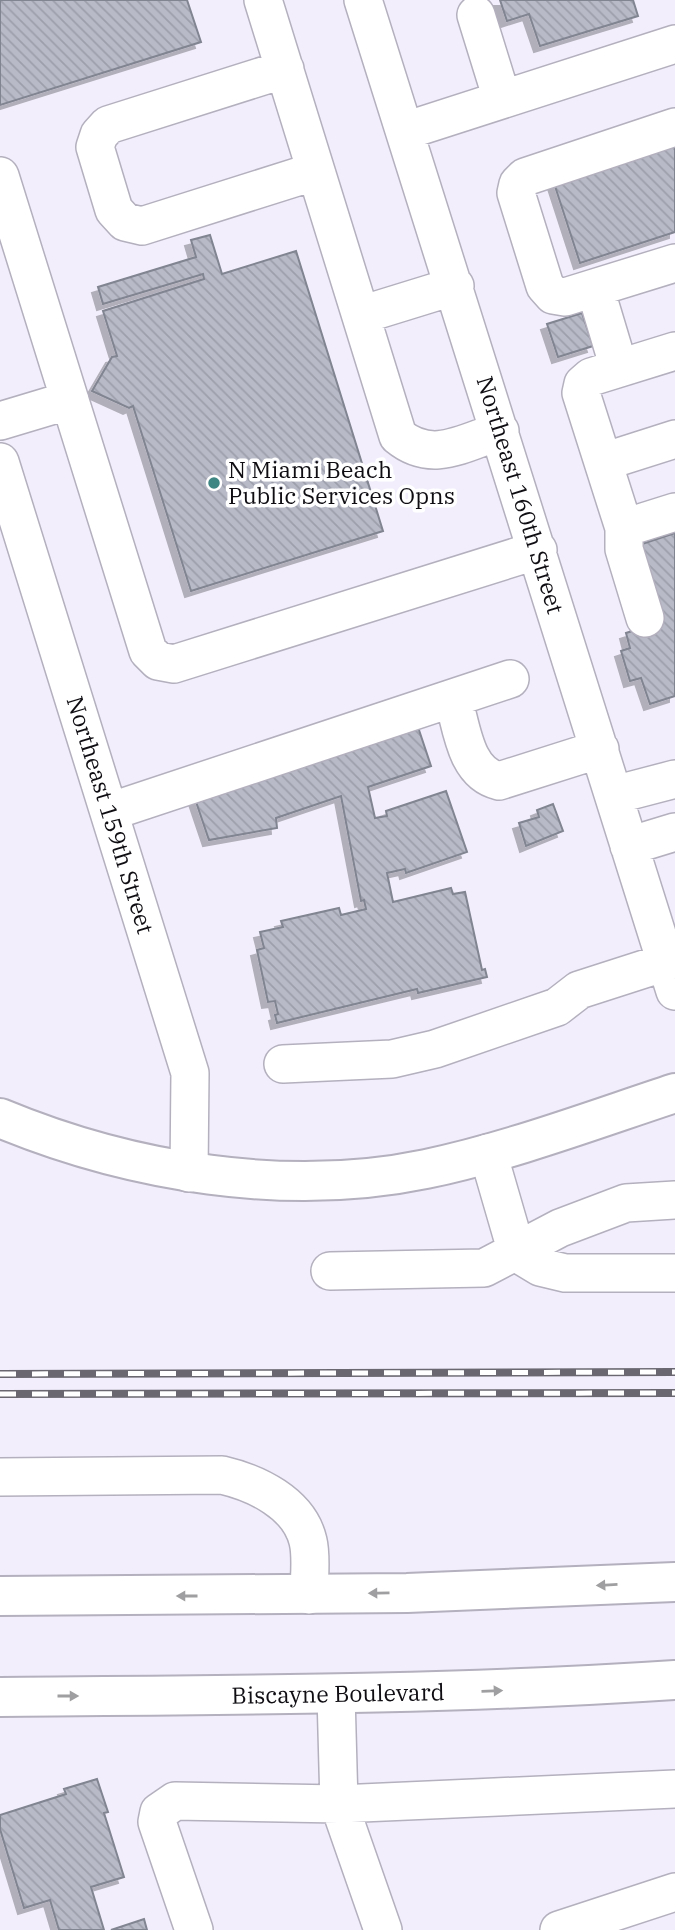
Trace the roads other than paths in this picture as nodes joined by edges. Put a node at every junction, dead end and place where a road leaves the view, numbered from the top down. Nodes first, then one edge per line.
1 (263, 0) edge
2 (363, 0) edge
3 (476, 15) dead end
4 (675, 44) edge
5 (285, 69) junction
6 (502, 99) junction
7 (675, 127) edge
8 (405, 131) junction
9 (316, 172) junction
10 (0, 176) edge
11 (675, 264) edge
12 (455, 286) junction
13 (595, 288) junction
14 (361, 315) junction
15 (675, 351) edge
16 (619, 368) junction
17 (70, 400) junction
18 (0, 421) edge
19 (500, 431) junction
20 (675, 439) edge
21 (603, 462) junction
22 (0, 463) edge
23 (675, 512) edge
24 (624, 528) junction
25 (538, 550) junction
26 (645, 618) dead end
27 (510, 679) dead end
28 (453, 698) junction
29 (600, 749) junction
30 (675, 779) edge
31 (614, 796) junction
32 (109, 812) junction
33 (675, 832) edge
34 (629, 846) junction
35 (670, 977) edge
36 (283, 1064) dead end
37 (675, 1093) edge
38 (0, 1118) edge
39 (488, 1153) junction
40 (189, 1173) junction
41 (675, 1200) edge
42 (517, 1253) junction
43 (330, 1271) dead end
44 (675, 1273) edge
45 (0, 1477) edge
46 (675, 1582) edge
47 (309, 1595) junction
48 (0, 1596) edge
49 (675, 1680) edge
50 (336, 1695) junction
51 (0, 1697) edge
52 (675, 1789) edge
53 (339, 1804) junction
54 (675, 1892) edge
55 (194, 1930) edge
56 (383, 1930) edge
57 (559, 1930) edge

1 - 5 street
2 - 8 street, Northeast 160th Street
3 - 6 street
4 - 6 street
5 - 9 street
5 - 9 street
6 - 8 street
7 - 13 street
8 - 12 street, Northeast 160th Street
9 - 14 street
10 - 17 street
11 - 13 street
12 - 14 street
12 - 19 street, Northeast 160th Street
13 - 16 street
14 - 19 street
15 - 16 street
16 - 21 street
17 - 18 street
17 - 25 street
19 - 25 street, Northeast 160th Street
20 - 21 street
21 - 24 street
22 - 32 street, Northeast 159th Street
23 - 24 street
24 - 26 street
25 - 29 street, Northeast 160th Street
27 - 28 street
28 - 29 street
28 - 32 street
29 - 31 street, Northeast 160th Street
30 - 31 street
31 - 34 street, Northeast 160th Street
32 - 40 street, Northeast 159th Street
33 - 34 street
34 - 35 street, Northeast 160th Street
35 - 36 street
37 - 39 main road
38 - 40 main road
39 - 40 main road
39 - 42 street
41 - 42 street
42 - 43 street
42 - 44 street
45 - 47 street
46 -> 47 main road
47 -> 48 main road
50 -> 49 main road, Biscayne Boulevard
51 -> 50 main road, Biscayne Boulevard
50 - 53 street
52 - 53 street
53 - 55 street
53 - 56 street
54 - 57 street

